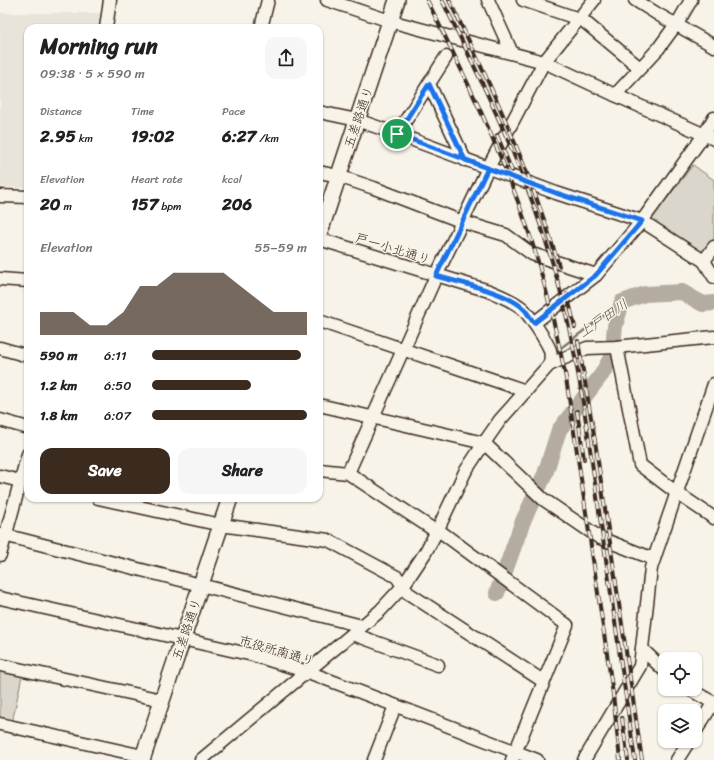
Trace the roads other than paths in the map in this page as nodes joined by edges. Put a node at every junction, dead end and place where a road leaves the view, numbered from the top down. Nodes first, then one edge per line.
1 (110, 0) edge
2 (268, 0) edge
3 (327, 0) edge
4 (397, 0) edge
5 (488, 0) edge
6 (523, 0) edge
7 (594, 0) edge
8 (635, 0) edge
9 (691, 0) edge
10 (342, 2) edge
11 (579, 19) junction
12 (390, 21) junction
13 (107, 24) edge
14 (262, 24) edge
15 (676, 25) junction
16 (714, 46) edge
17 (512, 53) junction
18 (446, 57) dead end
19 (544, 62) junction
20 (640, 68) junction
21 (429, 84) junction
22 (615, 95) junction
23 (323, 113) edge
24 (714, 118) edge
25 (357, 120) junction
26 (397, 134) junction
27 (709, 137) edge
28 (465, 160) junction
29 (488, 168) junction
30 (323, 173) edge
31 (338, 176) junction
32 (0, 196) edge
33 (24, 197) edge
34 (642, 221) junction
35 (463, 222) junction
36 (323, 223) edge
37 (323, 240) edge
38 (714, 247) edge
39 (704, 261) junction
40 (596, 275) junction
41 (436, 276) junction
42 (714, 277) edge
43 (0, 279) edge
44 (24, 281) edge
45 (323, 322) edge
46 (534, 323) junction
47 (714, 337) edge
48 (613, 347) junction
49 (0, 348) edge
50 (404, 349) junction
51 (24, 355) edge
52 (550, 359) junction
53 (714, 384) edge
54 (526, 391) junction
55 (323, 406) edge
56 (374, 417) junction
57 (0, 420) edge
58 (24, 427) edge
59 (484, 443) junction
60 (323, 470) edge
61 (348, 473) junction
62 (0, 476) edge
63 (24, 482) edge
64 (677, 493) junction
65 (116, 502) edge
66 (229, 502) edge
67 (714, 518) edge
68 (221, 525) junction
69 (438, 531) junction
70 (2, 534) edge
71 (0, 555) edge
72 (654, 559) junction
73 (201, 585) junction
74 (403, 586) junction
75 (0, 598) edge
76 (358, 630) junction
77 (183, 640) junction
78 (642, 649) junction
79 (658, 664) edge
80 (0, 665) edge
81 (438, 665) dead end
82 (308, 672) junction
83 (543, 681) junction
84 (702, 696) edge
85 (162, 700) junction
86 (714, 702) edge
87 (395, 706) junction
88 (702, 721) edge
89 (0, 724) edge
90 (686, 748) edge
91 (213, 755) edge
92 (513, 756) edge
93 (142, 758) edge
94 (202, 760) edge
95 (374, 760) edge
96 (537, 760) edge
97 (584, 760) edge
98 (678, 760) edge

1 - 13 street
2 - 14 street
3 - 10 street
4 - 12 main road, 五差路通り
5 - 17 street
6 - 11 street
7 - 11 street
8 - 15 street
9 - 15 street
10 - 12 street
11 - 19 street
11 - 20 street
12 - 17 street
12 - 25 main road, 五差路通り
15 - 16 street
15 - 20 street
17 - 19 street
18 - 21 street
19 - 22 street
19 - 29 street
20 - 22 street
21 - 26 street
21 - 28 street
22 - 27 street
23 - 25 street
24 - 27 street
25 - 26 street
25 - 31 main road, 五差路通り
26 - 28 street
27 - 34 street
28 - 29 street
29 - 34 street
29 - 35 street
30 - 31 street
31 - 35 street
31 - 36 main road, 五差路通り
32 - 33 street
34 - 39 street
34 - 40 street
35 - 40 street
35 - 41 street
37 - 41 street, 戸一小北通り
38 - 39 street
39 - 42 street
40 - 46 street
41 - 46 street, 戸一小北通り
41 - 50 street
43 - 44 street
45 - 50 street
46 - 52 street, 戸一小北通り
47 - 48 street
48 - 52 street
48 - 64 street
49 - 51 street
50 - 54 street
50 - 56 street
52 - 54 street
53 - 64 street
54 - 59 street
55 - 56 street
56 - 59 street
56 - 61 street
57 - 58 street
59 - 69 street
59 - 72 street
60 - 61 street
61 - 69 street
62 - 63 street
63 - 70 street
64 - 67 street
64 - 72 street
65 - 68 street
66 - 68 main road, 五差路通り
68 - 73 main road, 五差路通り
68 - 74 street
69 - 74 street
69 - 83 street
70 - 71 street
70 - 73 street
72 - 78 street
73 - 76 street
73 - 77 main road, 五差路通り
74 - 76 street
74 - 83 street
75 - 77 street, 市役所南通り
76 - 81 street
76 - 82 street
77 - 82 street, 市役所南通り
77 - 85 main road, 五差路通り
78 - 79 street
78 - 97 street
80 - 85 street
82 - 87 street, 市役所南通り
82 - 91 street
83 - 92 street
84 - 86 street
85 - 93 main road, 五差路通り
86 - 88 street
87 - 92 street, 市役所南通り
87 - 95 street
89 - 93 street
90 - 98 street
91 - 94 street
92 - 96 street, 市役所南通り

